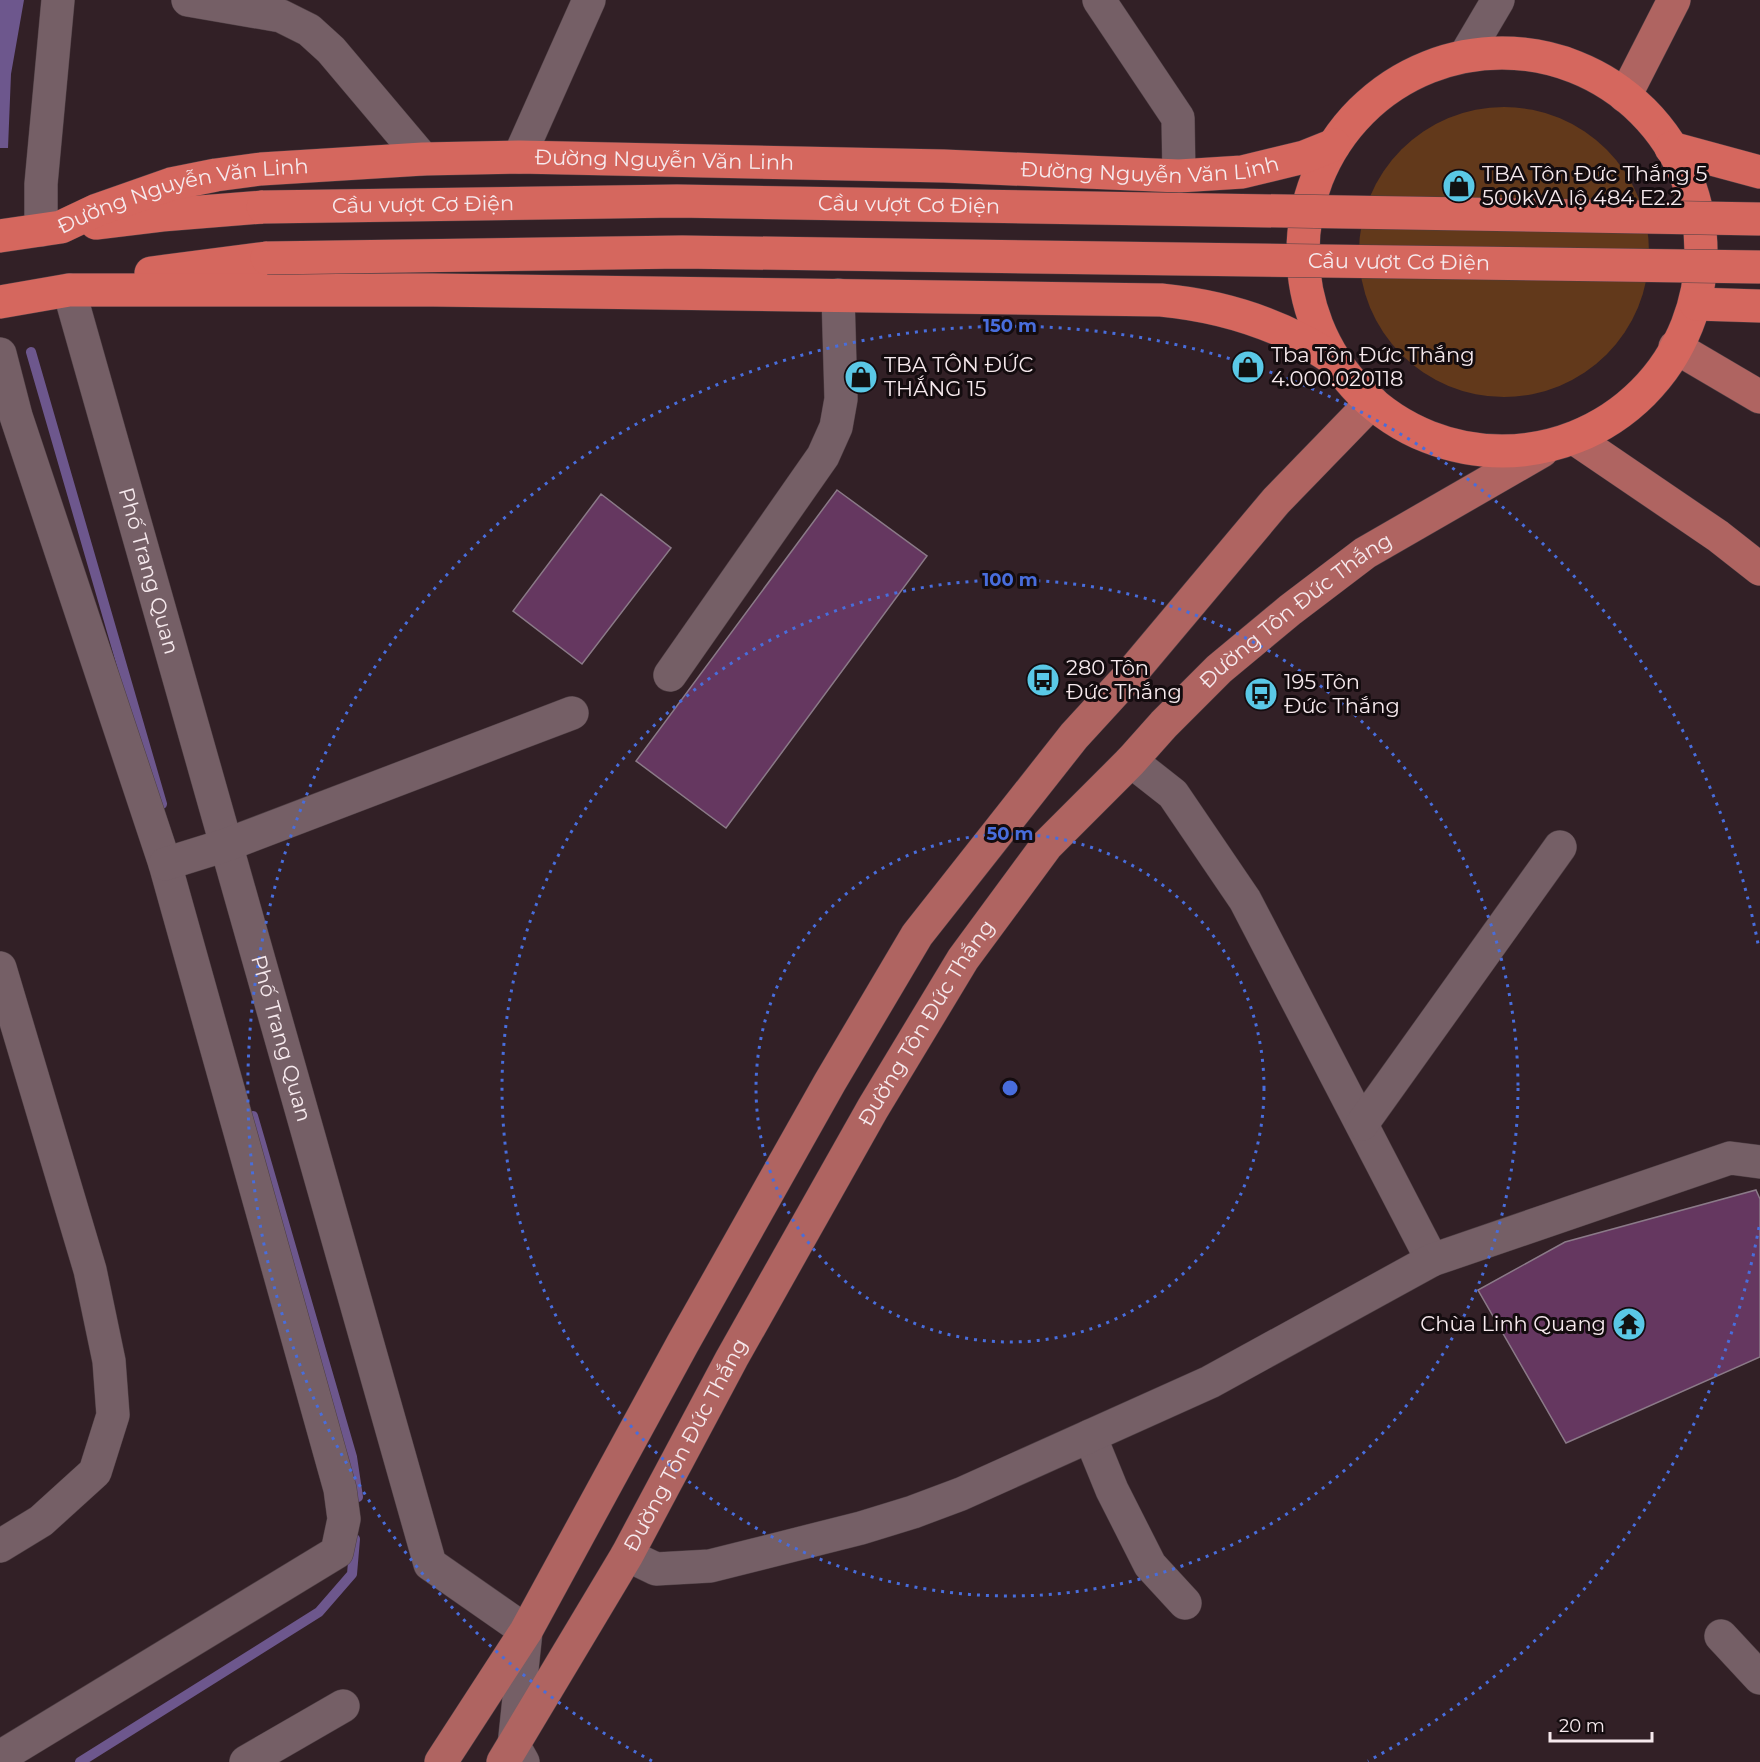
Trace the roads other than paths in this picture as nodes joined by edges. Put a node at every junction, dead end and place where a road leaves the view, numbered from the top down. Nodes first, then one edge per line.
1 (58, 0) edge
2 (188, 0) edge
3 (589, 0) edge
4 (1099, 0) edge
5 (1498, 0) edge
6 (1674, 0) edge
7 (1465, 56) junction
8 (1625, 96) junction
9 (1335, 145) junction
10 (1671, 148) junction
11 (519, 157) junction
12 (423, 159) junction
13 (1760, 172) edge
14 (1179, 176) junction
15 (1760, 219) edge
16 (51, 228) junction
17 (0, 236) edge
18 (1760, 267) edge
19 (69, 290) junction
20 (838, 295) junction
21 (0, 302) edge
22 (1696, 304) junction
23 (1760, 306) edge
24 (1675, 347) junction
25 (0, 354) edge
26 (1332, 358) junction
27 (1760, 398) edge
28 (1372, 402) junction
29 (1574, 438) junction
30 (1542, 451) junction
31 (1760, 569) edge
32 (670, 675) dead end
33 (572, 713) dead end
34 (1131, 761) junction
35 (1560, 847) dead end
36 (191, 856) junction
37 (0, 968) edge
38 (1362, 1124) junction
39 (1760, 1162) edge
40 (1432, 1260) junction
41 (1090, 1436) junction
42 (0, 1546) edge
43 (627, 1555) junction
44 (1185, 1603) dead end
45 (526, 1631) junction
46 (1721, 1636) dead end
47 (1760, 1678) edge
48 (344, 1706) dead end
49 (0, 1757) edge
50 (513, 1757) edge
51 (246, 1762) edge
52 (441, 1762) edge

1 - 16 street
2 - 12 street
3 - 11 street
4 - 14 street
5 - 7 street
6 - 8 main road
7 - 8 highway
7 - 9 highway
8 - 10 highway
9 - 14 highway, Đường Nguyễn Văn Linh
9 - 26 highway
10 - 13 highway
10 - 22 highway
11 - 12 highway, Đường Nguyễn Văn Linh
11 - 14 highway, Đường Nguyễn Văn Linh
12 - 16 highway, Đường Nguyễn Văn Linh
15 - 16 highway, Cầu vượt Cơ Điện, bridge
16 - 17 highway, Đường Nguyễn Văn Linh
18 - 19 highway, Cầu vượt Cơ Điện, bridge
19 - 20 highway
19 - 21 highway
19 - 36 street, Phố Trang Quan
20 - 26 highway
20 - 32 street
22 - 23 highway
22 - 24 highway
24 - 27 main road
24 - 29 highway
25 - 36 street
26 - 28 highway
28 - 30 highway
28 - 45 main road
29 - 30 highway
29 - 31 main road
30 - 34 main road, Đường Tôn Đức Thắng
33 - 36 street
34 - 38 street
34 - 43 main road, Đường Tôn Đức Thắng
35 - 38 street
36 - 45 street, Phố Trang Quan
36 - 49 street
37 - 42 street
38 - 40 street
39 - 40 street
40 - 41 street
41 - 43 street
41 - 44 street
43 - 50 main road, Đường Tôn Đức Thắng
45 - 50 street
45 - 52 main road
46 - 47 street
48 - 51 street

